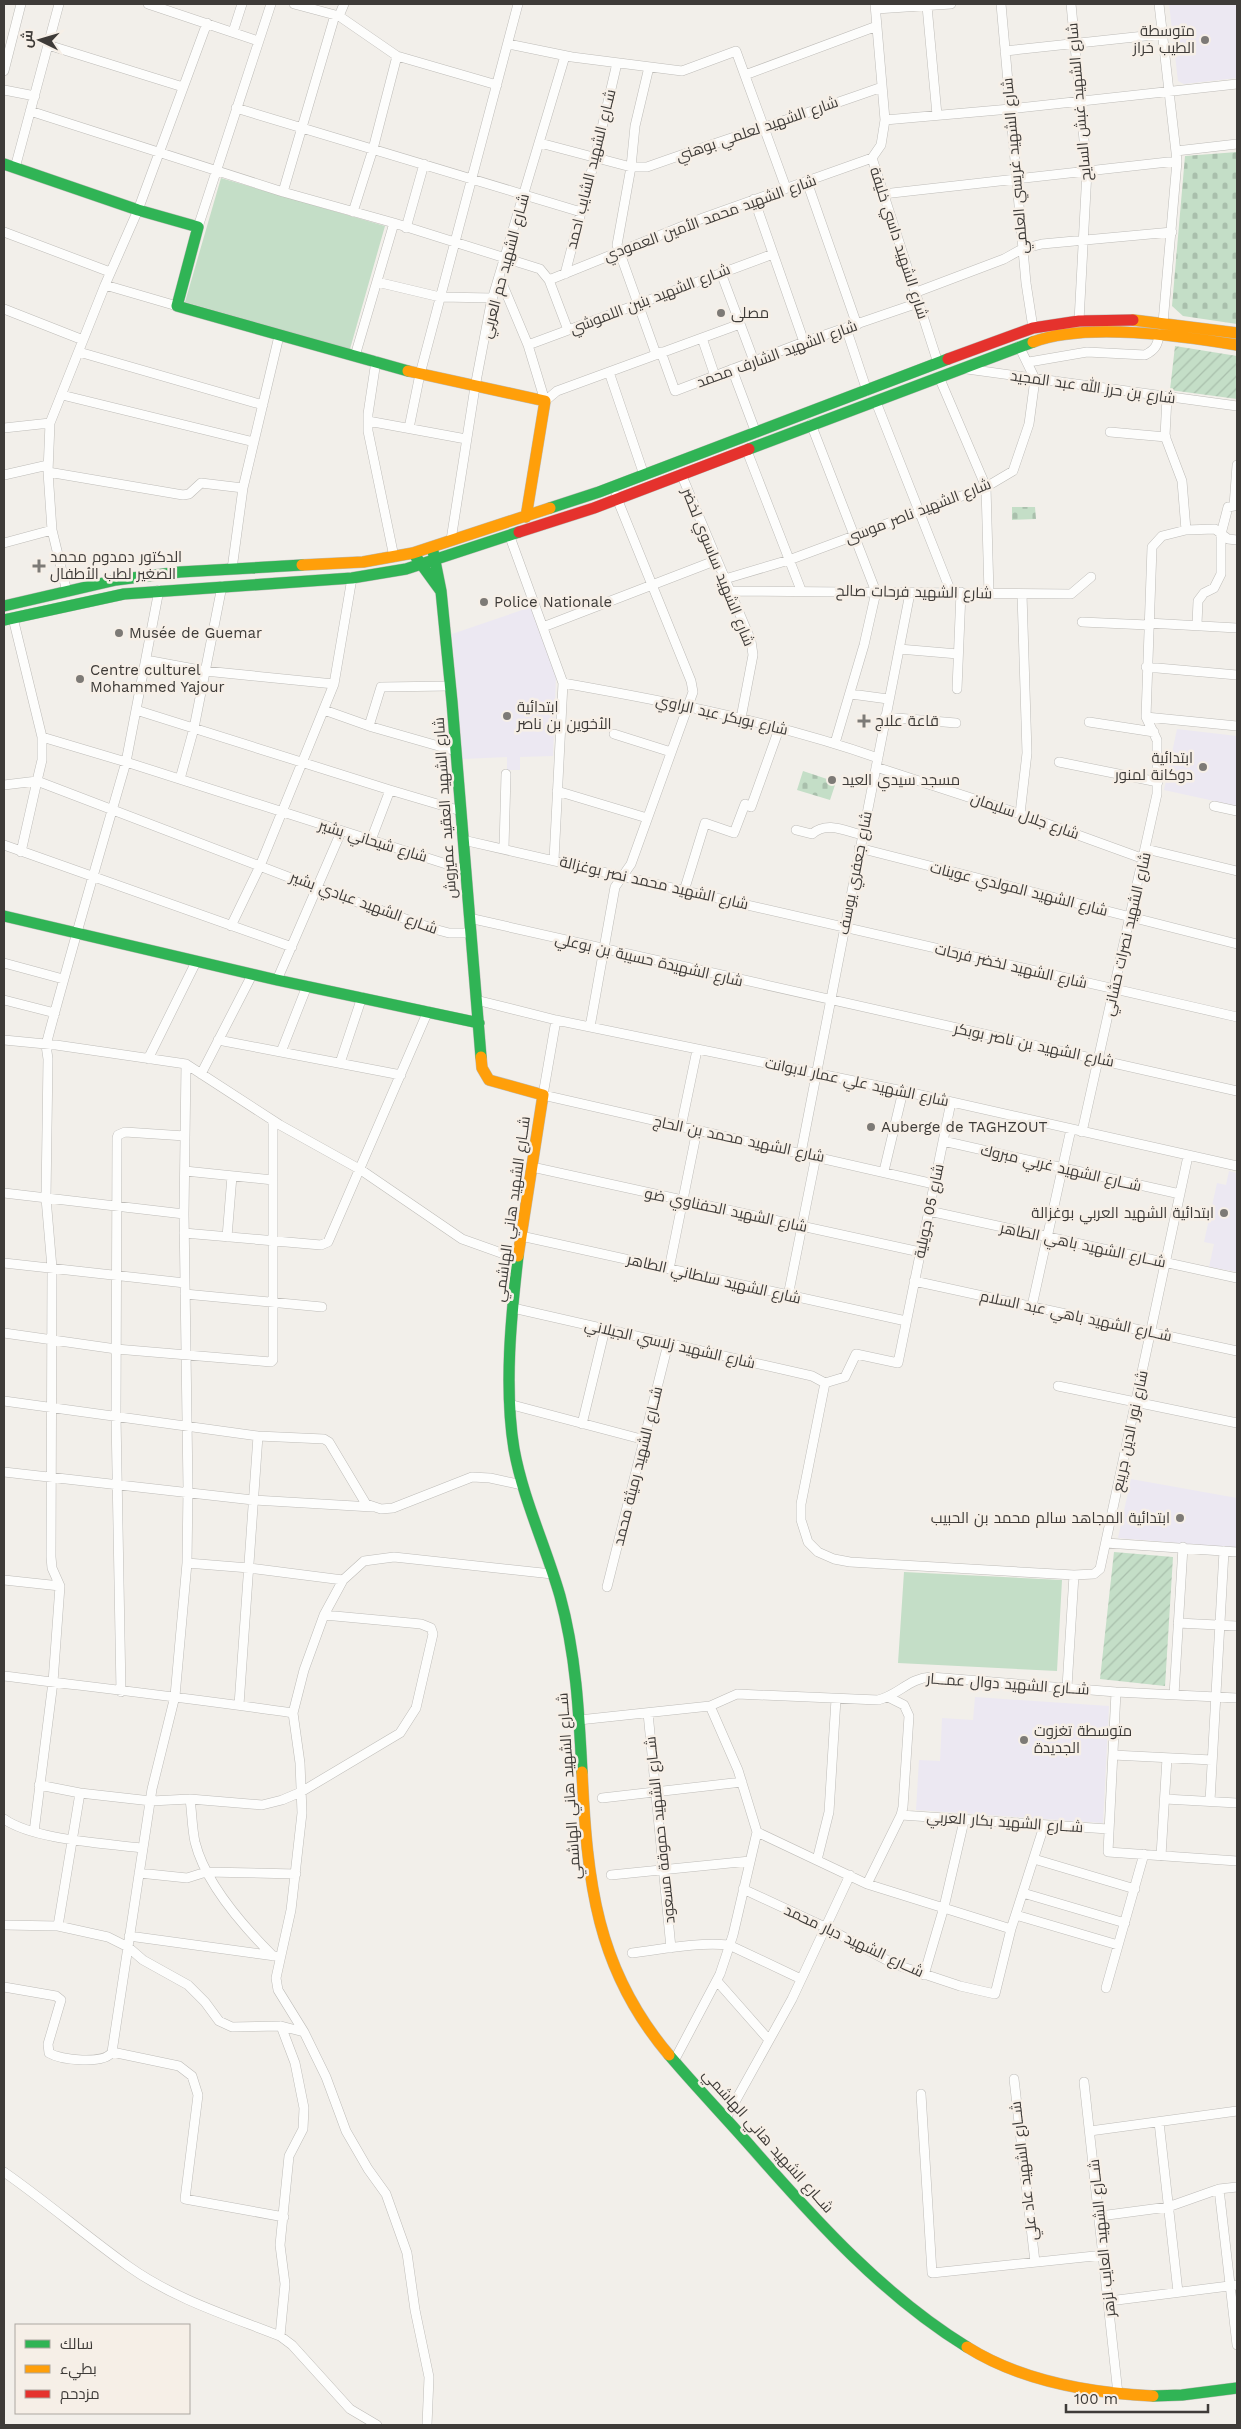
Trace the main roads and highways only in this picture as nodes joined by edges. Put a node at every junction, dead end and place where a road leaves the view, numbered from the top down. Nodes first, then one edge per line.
1 (4, 164) edge
2 (1161, 328) junction
3 (1237, 333) edge
4 (1237, 345) edge
5 (526, 517) junction
6 (432, 546) junction
7 (413, 553) junction
8 (435, 560) junction
9 (420, 565) junction
10 (441, 592) junction
11 (4, 606) edge
12 (8, 619) edge
13 (4, 916) edge
14 (478, 1023) junction
15 (543, 1095) joint
16 (1237, 2388) edge

1 - 5 main road
2 - 3 main road
2 - 4 main road
2 - 5 main road
2 - 8 main road
5 - 6 main road
6 - 7 main road
6 - 8 main road, شارع الشهيد العقيد عميروش
7 - 9 main road
7 - 11 main road
8 - 9 main road
8 - 10 main road, شارع الشهيد العقيد عميروش
9 - 10 main road
9 - 12 main road
10 - 14 main road, شارع الشهيد العقيد عميروش
13 - 14 main road
14 - 15 main road, شارع الشهيد العقيد عميروش
15 - 16 main road, شــارع الشهيد هاني الهاشمي

